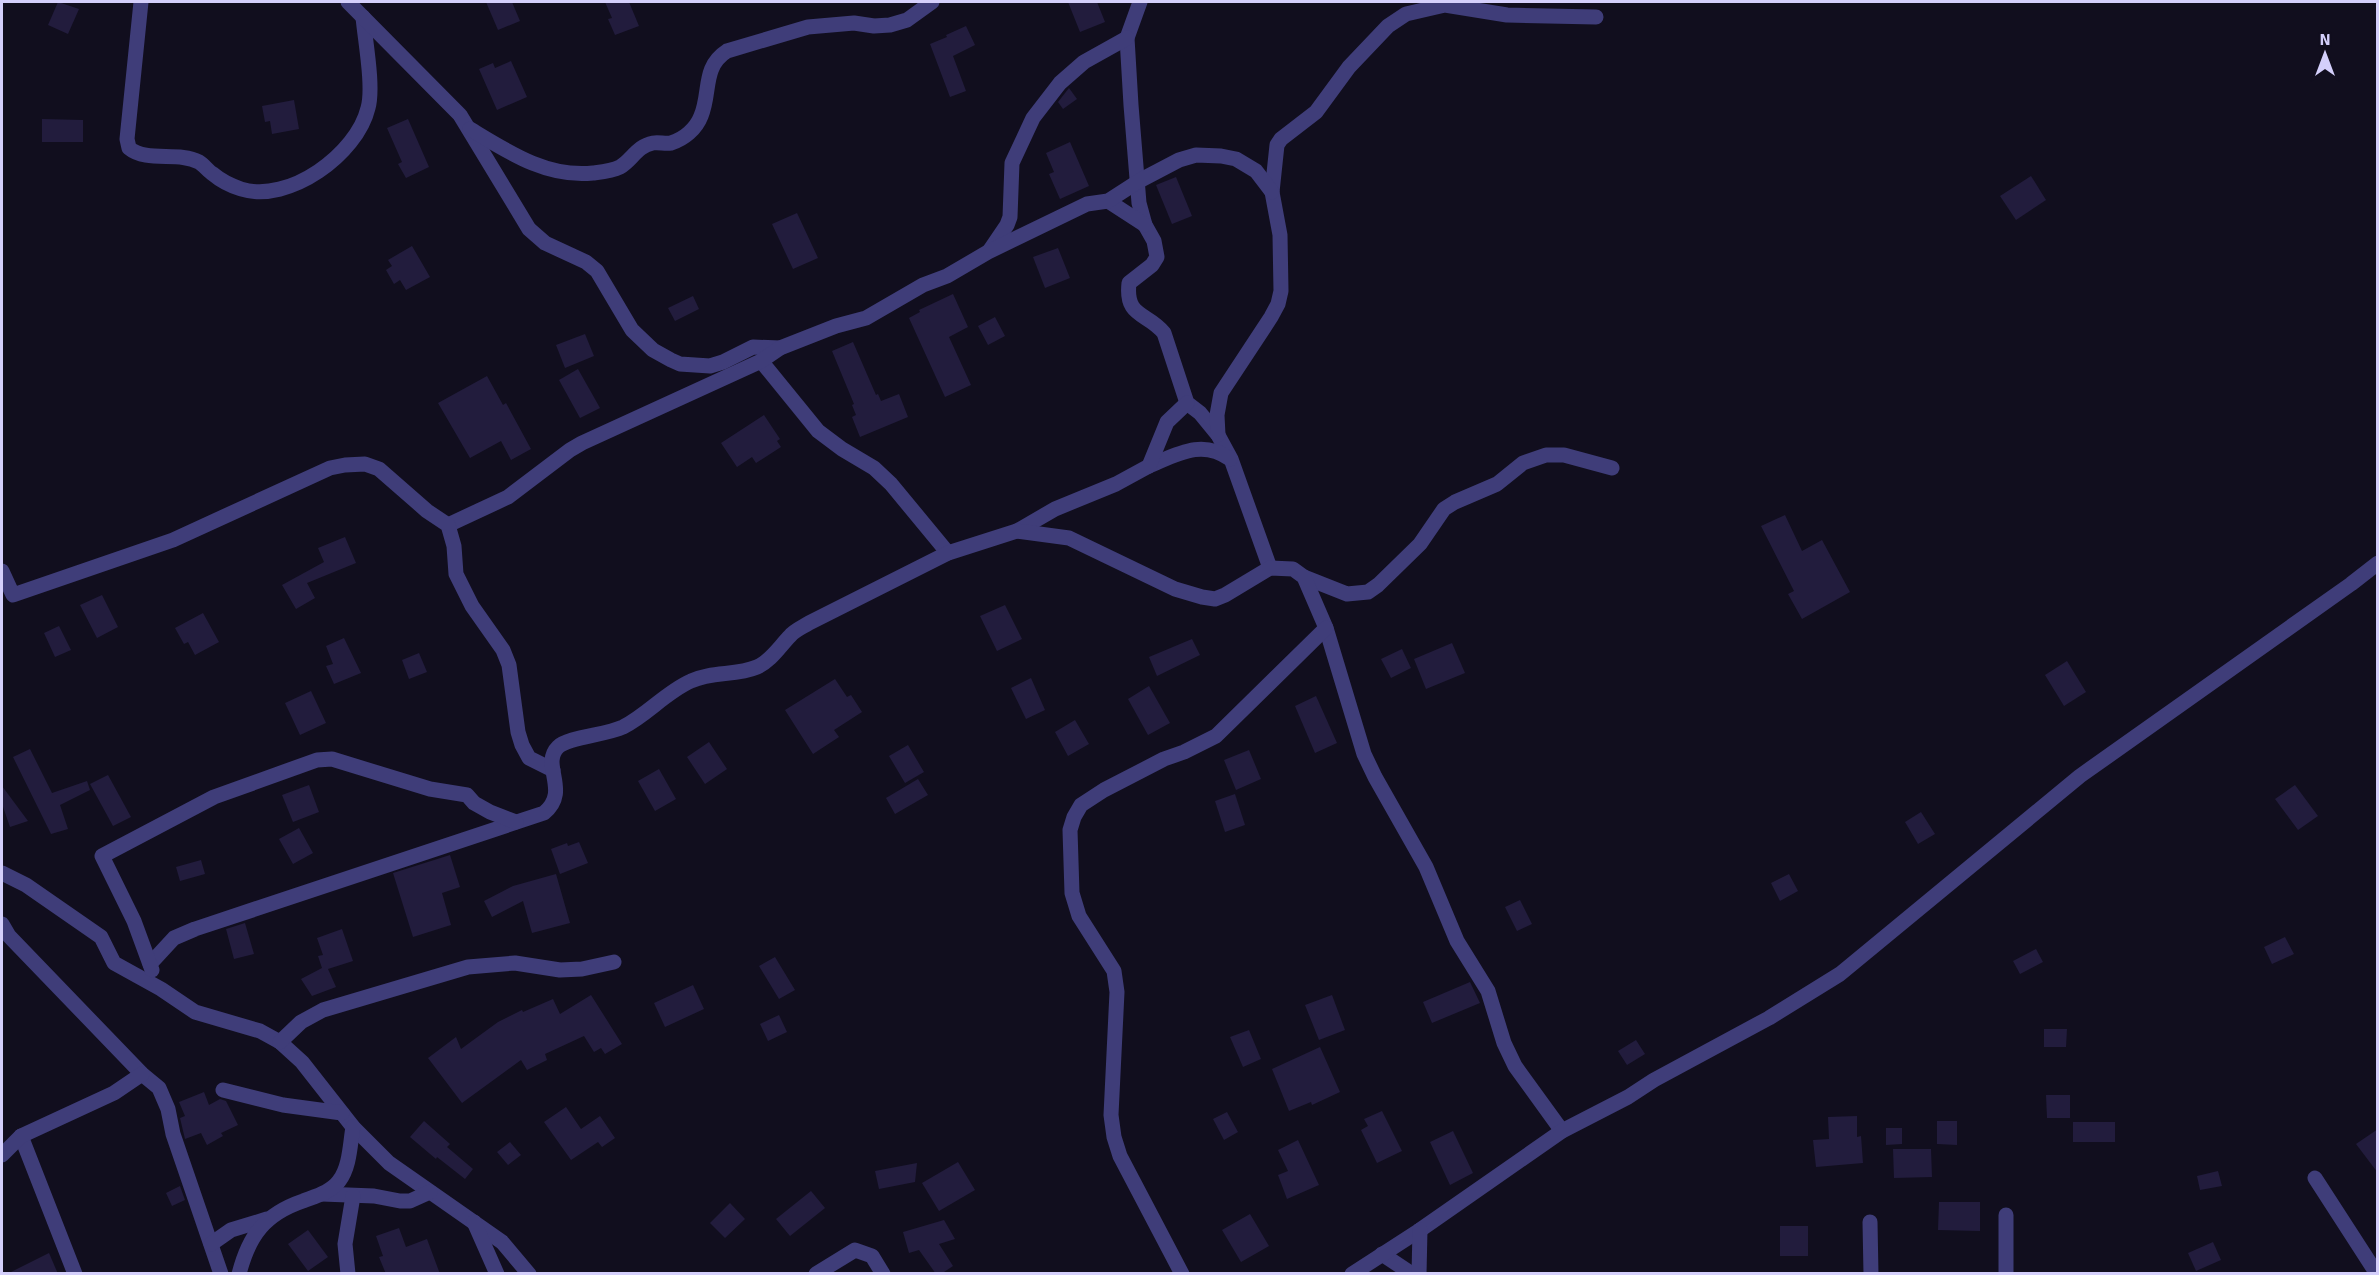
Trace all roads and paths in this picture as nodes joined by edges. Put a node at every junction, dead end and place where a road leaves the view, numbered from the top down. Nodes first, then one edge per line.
1 (141, 2) edge
2 (348, 2) edge
3 (932, 2) edge
4 (1140, 2) edge
5 (1596, 16) dead end
6 (363, 17) junction
7 (1127, 38) junction
8 (470, 129) junction
9 (1139, 181) junction
10 (1272, 192) junction
11 (1108, 201) junction
12 (1145, 225) junction
13 (988, 252) junction
14 (780, 348) junction
15 (761, 361) junction
16 (1187, 403) junction
17 (1218, 435) junction
18 (1231, 459) junction
19 (1149, 466) junction
20 (1612, 468) dead end
21 (448, 525) junction
22 (1017, 531) junction
23 (948, 553) junction
24 (2378, 563) edge
25 (1270, 568) junction
26 (2, 571) edge
27 (1304, 577) junction
28 (1326, 628) junction
29 (553, 770) junction
30 (516, 822) junction
31 (2, 873) edge
32 (2, 924) edge
33 (614, 962) dead end
34 (150, 964) junction
35 (161, 989) junction
36 (280, 1042) junction
37 (142, 1074) junction
38 (223, 1090) dead end
39 (342, 1113) junction
40 (353, 1127) junction
41 (1562, 1131) junction
42 (21, 1136) junction
43 (2, 1155) edge
44 (2315, 1178) dead end
45 (430, 1192) junction
46 (322, 1194) junction
47 (353, 1196) junction
48 (2006, 1215) dead end
49 (269, 1218) junction
50 (473, 1221) junction
51 (1870, 1222) dead end
52 (1420, 1230) junction
53 (211, 1244) junction
54 (1382, 1254) junction
55 (75, 1274) edge
56 (221, 1274) edge
57 (239, 1274) edge
58 (348, 1274) edge
59 (497, 1274) edge
60 (528, 1274) edge
61 (816, 1274) edge
62 (883, 1274) edge
63 (1182, 1274) edge
64 (1352, 1274) edge
65 (1412, 1274) edge
66 (1419, 1274) edge
67 (1871, 1274) edge
68 (2006, 1274) edge
69 (2377, 1274) edge

1 - 6 street
2 - 6 street
3 - 8 street
4 - 7 street
5 - 10 street
6 - 8 street
7 - 9 street
7 - 13 street
8 - 14 street
9 - 10 street
9 - 11 street
9 - 12 street
10 - 17 street
11 - 12 street
11 - 13 street
12 - 16 street
13 - 14 street
14 - 15 street
15 - 21 street
15 - 23 street
16 - 17 street
16 - 19 street
17 - 18 street
18 - 19 street
18 - 25 street
19 - 22 street
20 - 27 street
21 - 26 street
21 - 29 street
22 - 23 street
22 - 25 street
23 - 29 street
24 - 41 street
25 - 27 street
27 - 28 street
28 - 41 street
28 - 63 street
29 - 30 street
30 - 34 street
30 - 34 street
31 - 35 street
32 - 37 street
33 - 36 street
34 - 35 street
35 - 36 street
36 - 39 street
37 - 42 street
37 - 53 street
38 - 39 street
39 - 40 street
40 - 45 street
40 - 46 street
41 - 52 street
42 - 43 street
42 - 55 street
44 - 69 street
45 - 47 street
45 - 50 street
46 - 47 street
46 - 49 street
47 - 58 street
48 - 68 street
49 - 53 street
49 - 57 street
50 - 59 street
50 - 60 street
51 - 67 street
52 - 54 street
52 - 66 street
53 - 56 street
54 - 64 street
54 - 65 street
61 - 62 street

